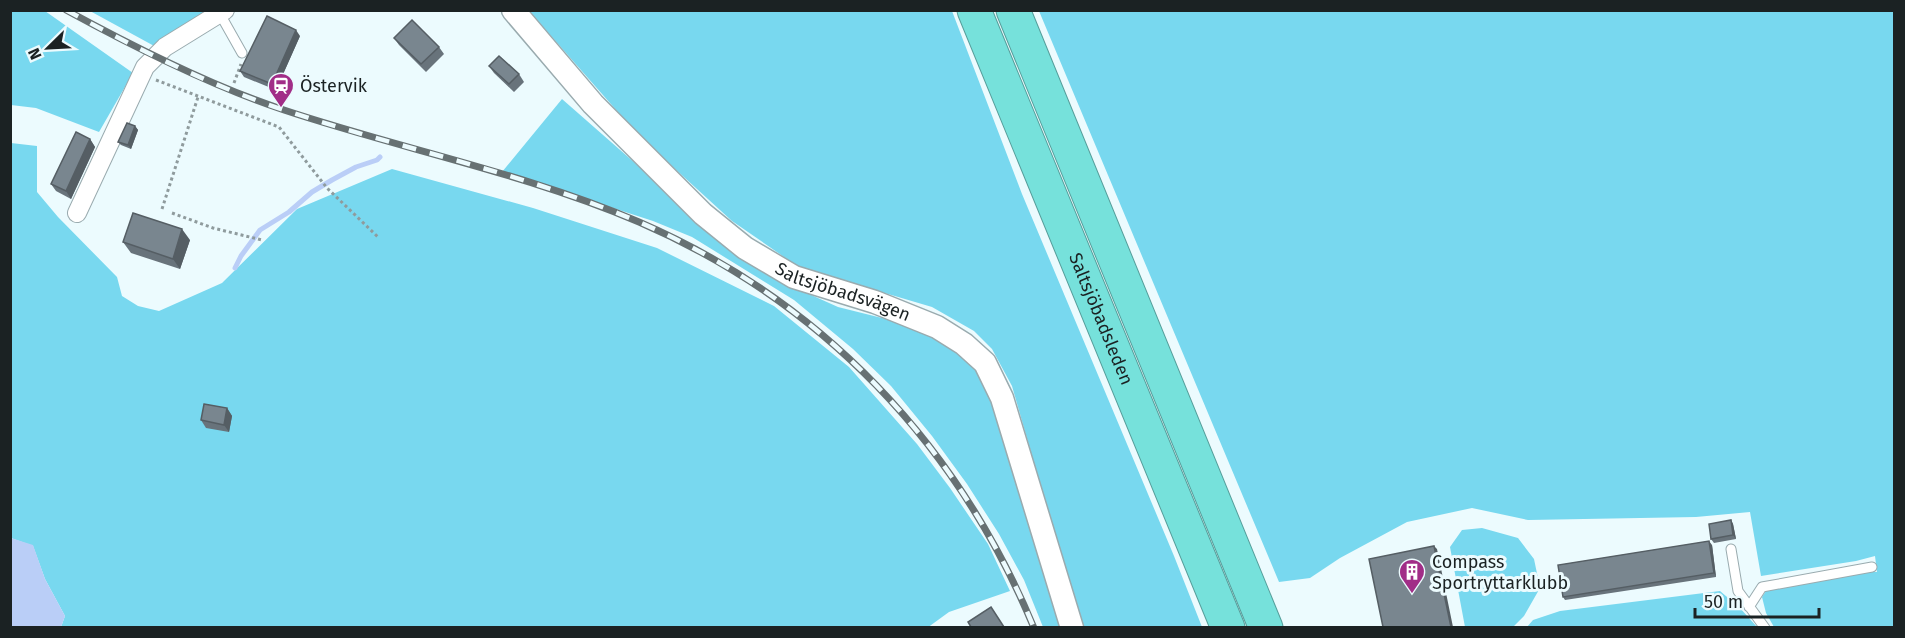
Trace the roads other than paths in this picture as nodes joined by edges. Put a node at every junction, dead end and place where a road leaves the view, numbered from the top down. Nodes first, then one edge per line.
1 (513, 10) edge
2 (974, 10) edge
3 (1013, 10) edge
4 (222, 12) edge
5 (242, 53) road end
6 (78, 213) dead end
7 (1731, 549) dead end
8 (1872, 567) dead end
9 (1749, 607) junction
10 (1072, 627) edge
11 (1227, 627) edge
12 (1266, 627) edge
13 (1765, 627) edge

1 - 10 street, Saltsjöbadsvägen
2 - 11 highway, Saltsjöbadsleden
3 - 12 highway, Saltsjöbadsleden
4 - 5 lane
4 - 6 street
7 - 9 lane
8 - 9 lane
9 - 13 lane

